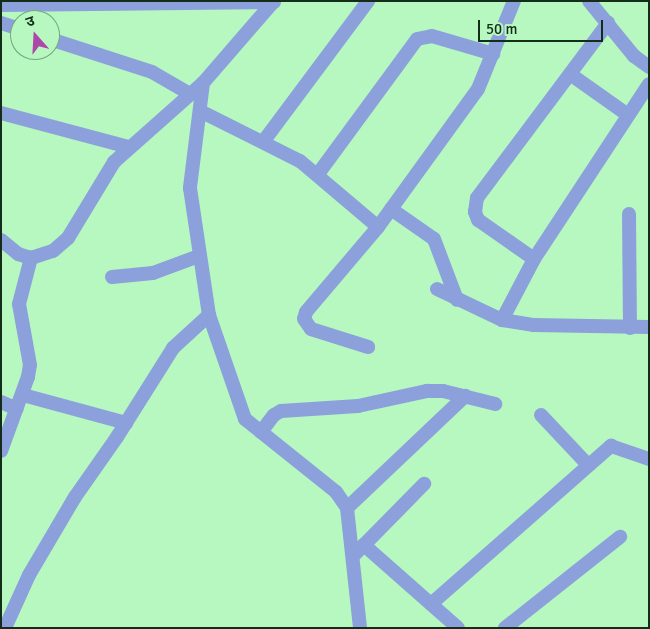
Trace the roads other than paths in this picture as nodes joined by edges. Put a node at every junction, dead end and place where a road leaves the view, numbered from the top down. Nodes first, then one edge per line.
1 (274, 1) edge
2 (368, 1) edge
3 (514, 1) edge
4 (589, 1) edge
5 (1, 5) edge
6 (608, 23) junction
7 (60, 42) edge
8 (492, 54) junction
9 (649, 66) edge
10 (570, 74) junction
11 (203, 83) junction
12 (649, 84) edge
13 (190, 94) junction
14 (200, 111) junction
15 (1, 113) edge
16 (628, 115) junction
17 (263, 142) junction
18 (130, 147) junction
19 (318, 174) junction
20 (391, 209) junction
21 (629, 214) dead end
22 (378, 227) junction
23 (1, 240) edge
24 (199, 256) junction
25 (31, 258) junction
26 (534, 259) junction
27 (112, 277) dead end
28 (437, 289) dead end
29 (457, 300) junction
30 (209, 315) junction
31 (502, 320) junction
32 (649, 327) edge
33 (630, 328) junction
34 (368, 347) dead end
35 (23, 395) junction
36 (465, 396) junction
37 (1, 402) edge
38 (495, 404) dead end
39 (17, 409) junction
40 (541, 415) dead end
41 (126, 423) junction
42 (261, 432) junction
43 (1, 451) edge
44 (649, 459) edge
45 (588, 465) junction
46 (424, 484) dead end
47 (347, 508) junction
48 (620, 537) dead end
49 (359, 550) junction
50 (430, 604) junction
51 (5, 628) edge
52 (360, 628) edge
53 (458, 628) edge
54 (506, 628) edge

1 - 5 street
1 - 11 street
2 - 17 street
3 - 8 street
4 - 6 street
6 - 9 street
6 - 10 street
7 - 13 street
8 - 19 street
8 - 20 street
10 - 16 street
10 - 26 street
11 - 13 street
11 - 14 street
12 - 16 street
13 - 18 street
14 - 17 street
14 - 24 street
15 - 18 street
16 - 26 street
17 - 19 street
18 - 25 street
19 - 22 street
20 - 22 street
20 - 29 street
21 - 33 street
22 - 34 street
23 - 25 street
24 - 27 street
24 - 30 street
25 - 35 street
26 - 31 street
28 - 29 street
29 - 31 street
30 - 41 street
30 - 42 street
31 - 33 street
32 - 33 street
35 - 39 street
35 - 41 street
36 - 38 street
36 - 42 street
36 - 47 street
37 - 39 street
39 - 43 street
40 - 45 street
41 - 51 street
42 - 47 street
44 - 45 street
45 - 50 street
46 - 49 street
47 - 49 street
48 - 54 street
49 - 50 street
49 - 52 street
50 - 53 street

